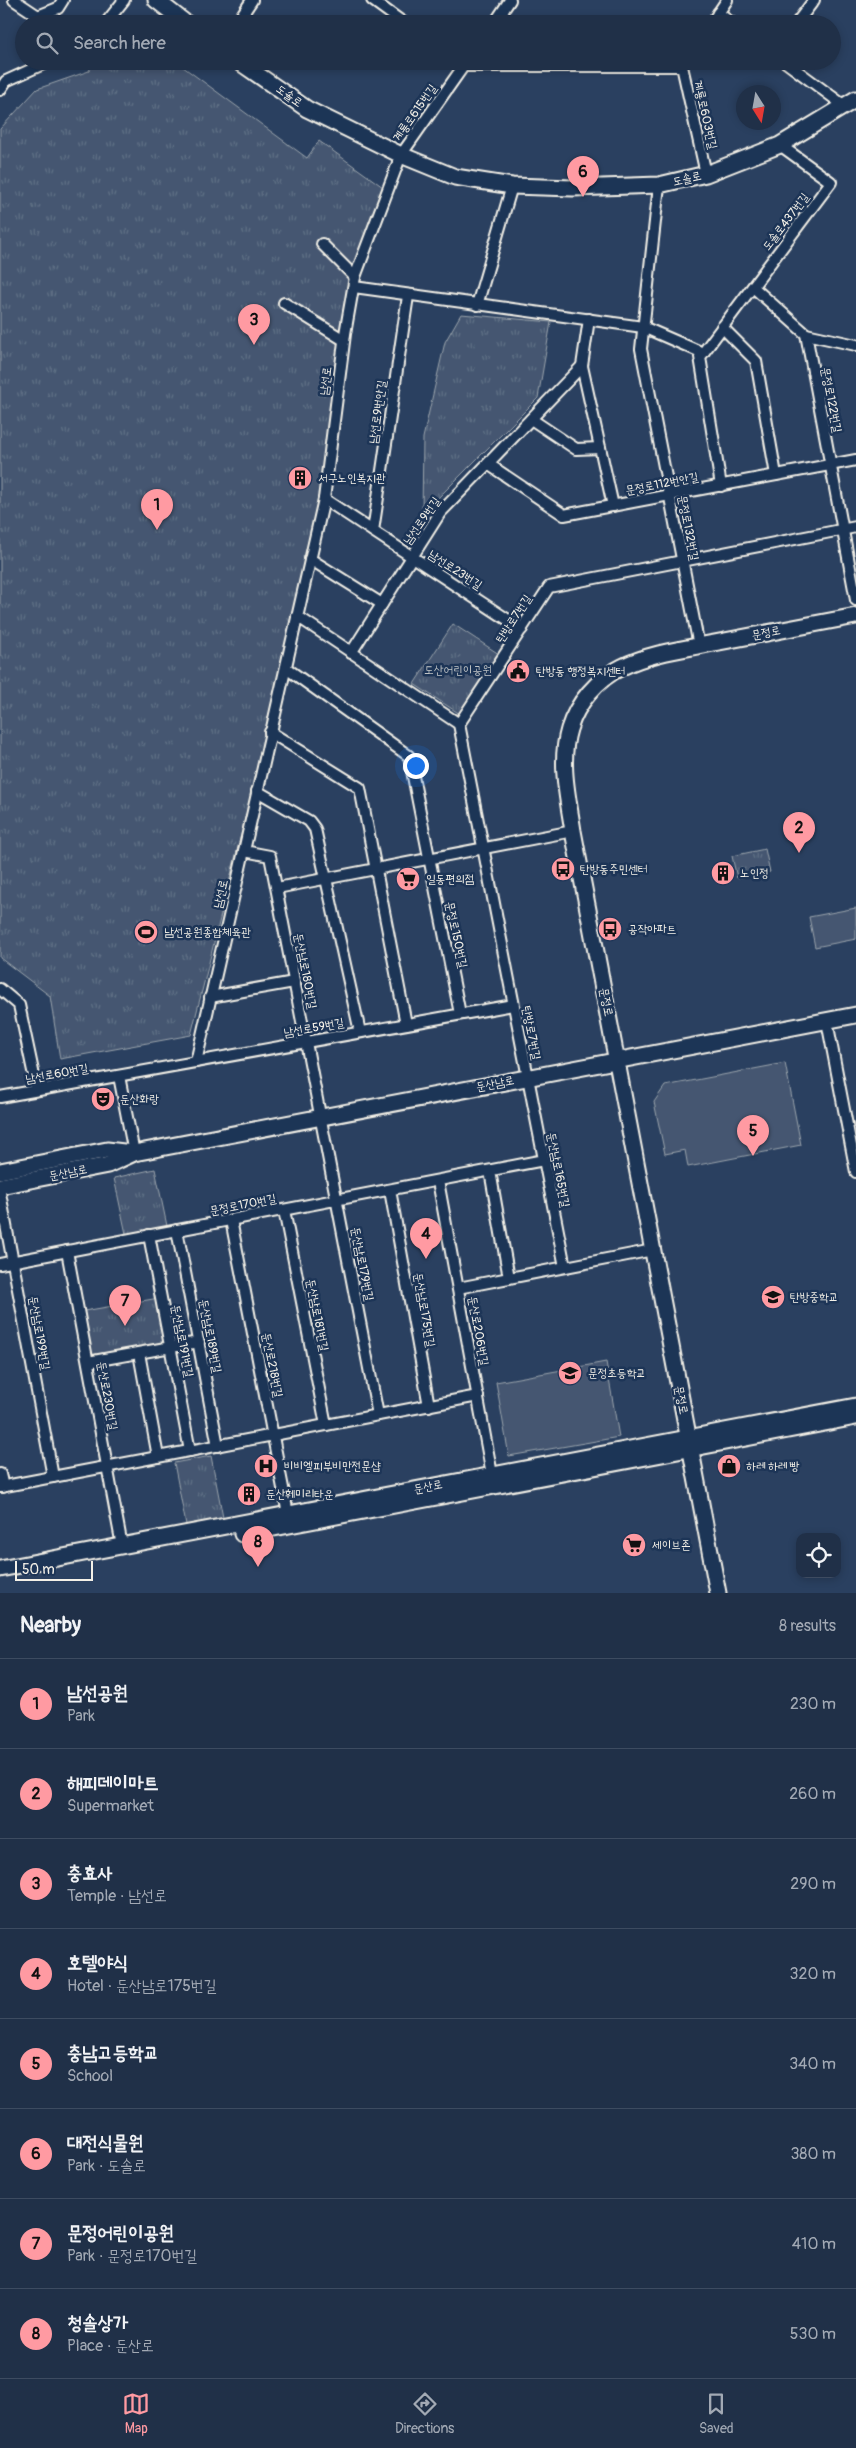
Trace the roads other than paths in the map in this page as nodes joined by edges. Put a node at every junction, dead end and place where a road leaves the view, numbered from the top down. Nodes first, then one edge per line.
1 (14, 0) edge
2 (63, 0) edge
3 (124, 0) edge
4 (156, 0) edge
5 (252, 0) edge
6 (372, 0) edge
7 (510, 0) edge
8 (727, 0) edge
9 (814, 0) edge
10 (718, 13) joint
11 (33, 15) edge
12 (47, 15) edge
13 (113, 15) edge
14 (175, 15) edge
15 (242, 15) edge
16 (393, 15) edge
17 (500, 15) edge
18 (721, 15) edge
19 (803, 15) edge
20 (30, 70) edge
21 (251, 70) edge
22 (458, 70) edge
23 (684, 70) edge
24 (798, 70) edge
25 (0, 90) edge
26 (851, 103) edge
27 (780, 145) junction
28 (401, 155) junction
29 (706, 174) junction
30 (659, 185) junction
31 (512, 186) junction
32 (322, 244) dead end
33 (355, 282) junction
34 (752, 286) junction
35 (408, 296) junction
36 (284, 303) dead end
37 (477, 304) junction
38 (589, 319) junction
39 (643, 327) junction
40 (722, 327) junction
41 (806, 334) junction
42 (344, 340) junction
43 (856, 345) edge
44 (703, 353) junction
45 (582, 366) junction
46 (531, 419) junction
47 (600, 448) junction
48 (856, 460) edge
49 (488, 464) junction
50 (831, 465) junction
51 (776, 475) junction
52 (721, 486) junction
53 (669, 496) junction
54 (324, 499) junction
55 (613, 506) junction
56 (856, 527) edge
57 (843, 529) junction
58 (373, 532) junction
59 (412, 557) junction
60 (310, 559) junction
61 (682, 561) junction
62 (856, 600) edge
63 (382, 604) junction
64 (297, 616) junction
65 (856, 616) edge
66 (522, 629) junction
67 (699, 646) junction
68 (351, 653) junction
69 (286, 668) junction
70 (459, 724) junction
71 (270, 732) junction
72 (257, 791) junction
73 (573, 831) junction
74 (483, 850) junction
75 (244, 851) junction
76 (428, 860) junction
77 (376, 870) junction
78 (326, 879) junction
79 (277, 888) junction
80 (294, 982) junction
81 (0, 989) edge
82 (210, 997) junction
83 (513, 1005) junction
84 (460, 1014) junction
85 (856, 1015) edge
86 (826, 1021) junction
87 (406, 1024) junction
88 (360, 1032) junction
89 (306, 1042) junction
90 (617, 1061) junction
91 (196, 1062) junction
92 (118, 1076) junction
93 (527, 1078) junction
94 (37, 1090) junction
95 (0, 1097) edge
96 (321, 1117) junction
97 (134, 1153) junction
98 (544, 1160) junction
99 (0, 1171) edge
100 (490, 1171) junction
101 (856, 1172) edge
102 (438, 1180) junction
103 (0, 1186) edge
104 (390, 1190) junction
105 (0, 1193) edge
106 (337, 1200) junction
107 (284, 1210) junction
108 (231, 1220) junction
109 (178, 1230) junction
110 (149, 1235) junction
111 (653, 1250) junction
112 (67, 1251) junction
113 (13, 1261) junction
114 (0, 1264) edge
115 (565, 1267) junction
116 (509, 1278) junction
117 (458, 1288) junction
118 (198, 1342) junction
119 (171, 1347) junction
120 (139, 1353) junction
121 (88, 1362) junction
122 (478, 1396) junction
123 (429, 1406) junction
124 (856, 1406) edge
125 (378, 1416) junction
126 (856, 1416) edge
127 (326, 1426) junction
128 (273, 1436) junction
129 (690, 1443) junction
130 (218, 1446) junction
131 (190, 1451) junction
132 (158, 1457) junction
133 (107, 1467) junction
134 (0, 1474) edge
135 (53, 1477) junction
136 (493, 1480) junction
137 (1, 1487) edge
138 (288, 1514) junction
139 (122, 1546) junction
140 (0, 1569) edge
141 (0, 1580) edge
142 (718, 1593) edge

1 - 11 street
2 - 12 street
3 - 13 street
4 - 14 main road
5 - 15 street
6 - 16 street
7 - 17 street
8 - 10 street
9 - 19 street
10 - 18 street
20 - 25 street
21 - 28 main road, 도솔로
22 - 28 street, 계룡로615번길
23 - 29 street, 계룡로603번길
24 - 26 street, 도솔로
26 - 27 main road, 도솔로
27 - 29 main road, 도솔로
27 - 34 street, 도솔로437번길
28 - 31 main road, 도솔로
28 - 33 street, 남선로
29 - 30 main road, 도솔로
30 - 31 main road, 도솔로
30 - 39 street, 문정로132번길
31 - 37 street
32 - 33 street
33 - 35 street
33 - 42 street, 남선로
34 - 40 street, 도솔로437번길
34 - 41 street
35 - 37 street
35 - 58 street, 남선로9번안길
36 - 42 street
37 - 38 street
38 - 39 street
38 - 45 street
39 - 44 street
39 - 53 street, 문정로132번길
40 - 44 street, 도솔로437번길
40 - 51 street
41 - 43 street
41 - 50 street, 문정로122번길
42 - 54 street, 남선로
44 - 52 street
45 - 46 street, 남선로9번길
45 - 47 street
46 - 47 street
46 - 49 street, 남선로9번길
47 - 55 street
48 - 50 street, 문정로112번안길
49 - 55 street, 문정로112번안길
49 - 59 street, 남선로9번길
50 - 51 street, 문정로112번안길
50 - 57 street, 문정로122번길
51 - 52 street, 문정로112번안길
52 - 53 street, 문정로112번안길
53 - 55 street, 문정로112번안길
53 - 61 street, 문정로132번길
54 - 58 street, 남선로23번길
54 - 60 street, 남선로
56 - 57 street, 탄방로7번길
57 - 61 street, 탄방로7번길
57 - 62 street, 문정로122번길
58 - 59 street, 남선로23번길
59 - 63 street, 남선로9번길
59 - 66 street, 남선로23번길
60 - 63 street
60 - 64 street, 남선로
61 - 66 street, 탄방로7번길
61 - 67 street, 문정로132번길
63 - 68 street, 남선로9번길
64 - 68 street
64 - 69 street, 남선로
65 - 67 main road, 문정로
66 - 70 street, 탄방로7번길
67 - 73 main road, 문정로
68 - 70 street
69 - 71 street, 남선로
69 - 76 street
70 - 74 street, 탄방로7번길
71 - 72 street, 남선로
71 - 77 street
72 - 75 street, 남선로
72 - 78 street
73 - 74 street
73 - 90 main road, 문정로
74 - 76 street
74 - 83 street, 탄방로7번길
75 - 79 street, 둔산남로180번길
75 - 82 street, 남선로
76 - 77 street
76 - 84 street, 문정로150번길
77 - 78 street
77 - 87 street
78 - 79 street
78 - 88 street
79 - 80 street, 둔산남로180번길
80 - 82 street
80 - 89 street, 둔산남로180번길
81 - 94 street
82 - 91 street, 남선로
83 - 84 street, 남선로59번길
83 - 93 street, 탄방로7번길
84 - 87 street, 남선로59번길
85 - 86 main road, 둔산남로
86 - 90 main road, 둔산남로
86 - 101 street
87 - 88 street, 남선로59번길
88 - 89 street, 남선로59번길
89 - 91 street, 남선로59번길
89 - 96 street, 둔산남로180번길
90 - 93 main road, 둔산남로
90 - 111 main road, 문정로
91 - 92 street, 남선로59번길
92 - 94 street, 남선로60번길
92 - 97 street
93 - 96 main road, 둔산남로
93 - 98 street, 둔산남로165번길
94 - 95 street, 남선로60번길
96 - 97 main road, 둔산남로
96 - 106 street, 둔산남로179번길
97 - 99 main road, 둔산남로
97 - 103 main road, 둔산남로
98 - 100 street, 문정로170번길
98 - 115 street, 둔산남로165번길
100 - 102 street, 문정로170번길
100 - 116 street
102 - 104 street, 문정로170번길
102 - 117 street, 둔산로206번길
104 - 106 street, 문정로170번길
104 - 123 street, 둔산남로175번길
105 - 113 street, 둔산남로199번길
106 - 107 street, 문정로170번길
106 - 125 street, 둔산남로179번길
107 - 108 street, 문정로170번길
107 - 127 street, 둔산남로181번길
108 - 109 street, 문정로170번길
108 - 128 street, 둔산로218번길
109 - 110 street, 문정로170번길
109 - 118 street, 둔산남로189번길
110 - 112 street, 문정로170번길
110 - 119 street, 둔산남로191번길
111 - 115 street
111 - 129 main road, 문정로
112 - 113 street, 문정로170번길
112 - 121 street, 둔산로230번길
113 - 114 street, 문정로170번길
113 - 135 street, 둔산남로199번길
115 - 116 street
116 - 117 street
117 - 122 street, 둔산로206번길
118 - 119 street
118 - 130 street, 둔산남로189번길
119 - 120 street
119 - 131 street, 둔산남로191번길
120 - 121 street
120 - 132 street
121 - 133 street, 둔산로230번길
122 - 123 street
122 - 136 street, 둔산로206번길
123 - 125 street
124 - 129 main road, 둔산로
125 - 127 street
126 - 129 main road, 둔산로
127 - 128 street
128 - 130 street
128 - 138 street, 둔산로218번길
129 - 136 main road, 둔산로
129 - 142 main road, 문정로
130 - 131 street
131 - 132 street
132 - 133 street
133 - 135 street
133 - 139 street, 둔산로230번길
134 - 137 street
135 - 137 street
136 - 138 main road, 둔산로
136 - 141 main road, 둔산로
138 - 139 main road, 둔산로
139 - 140 main road, 둔산로

